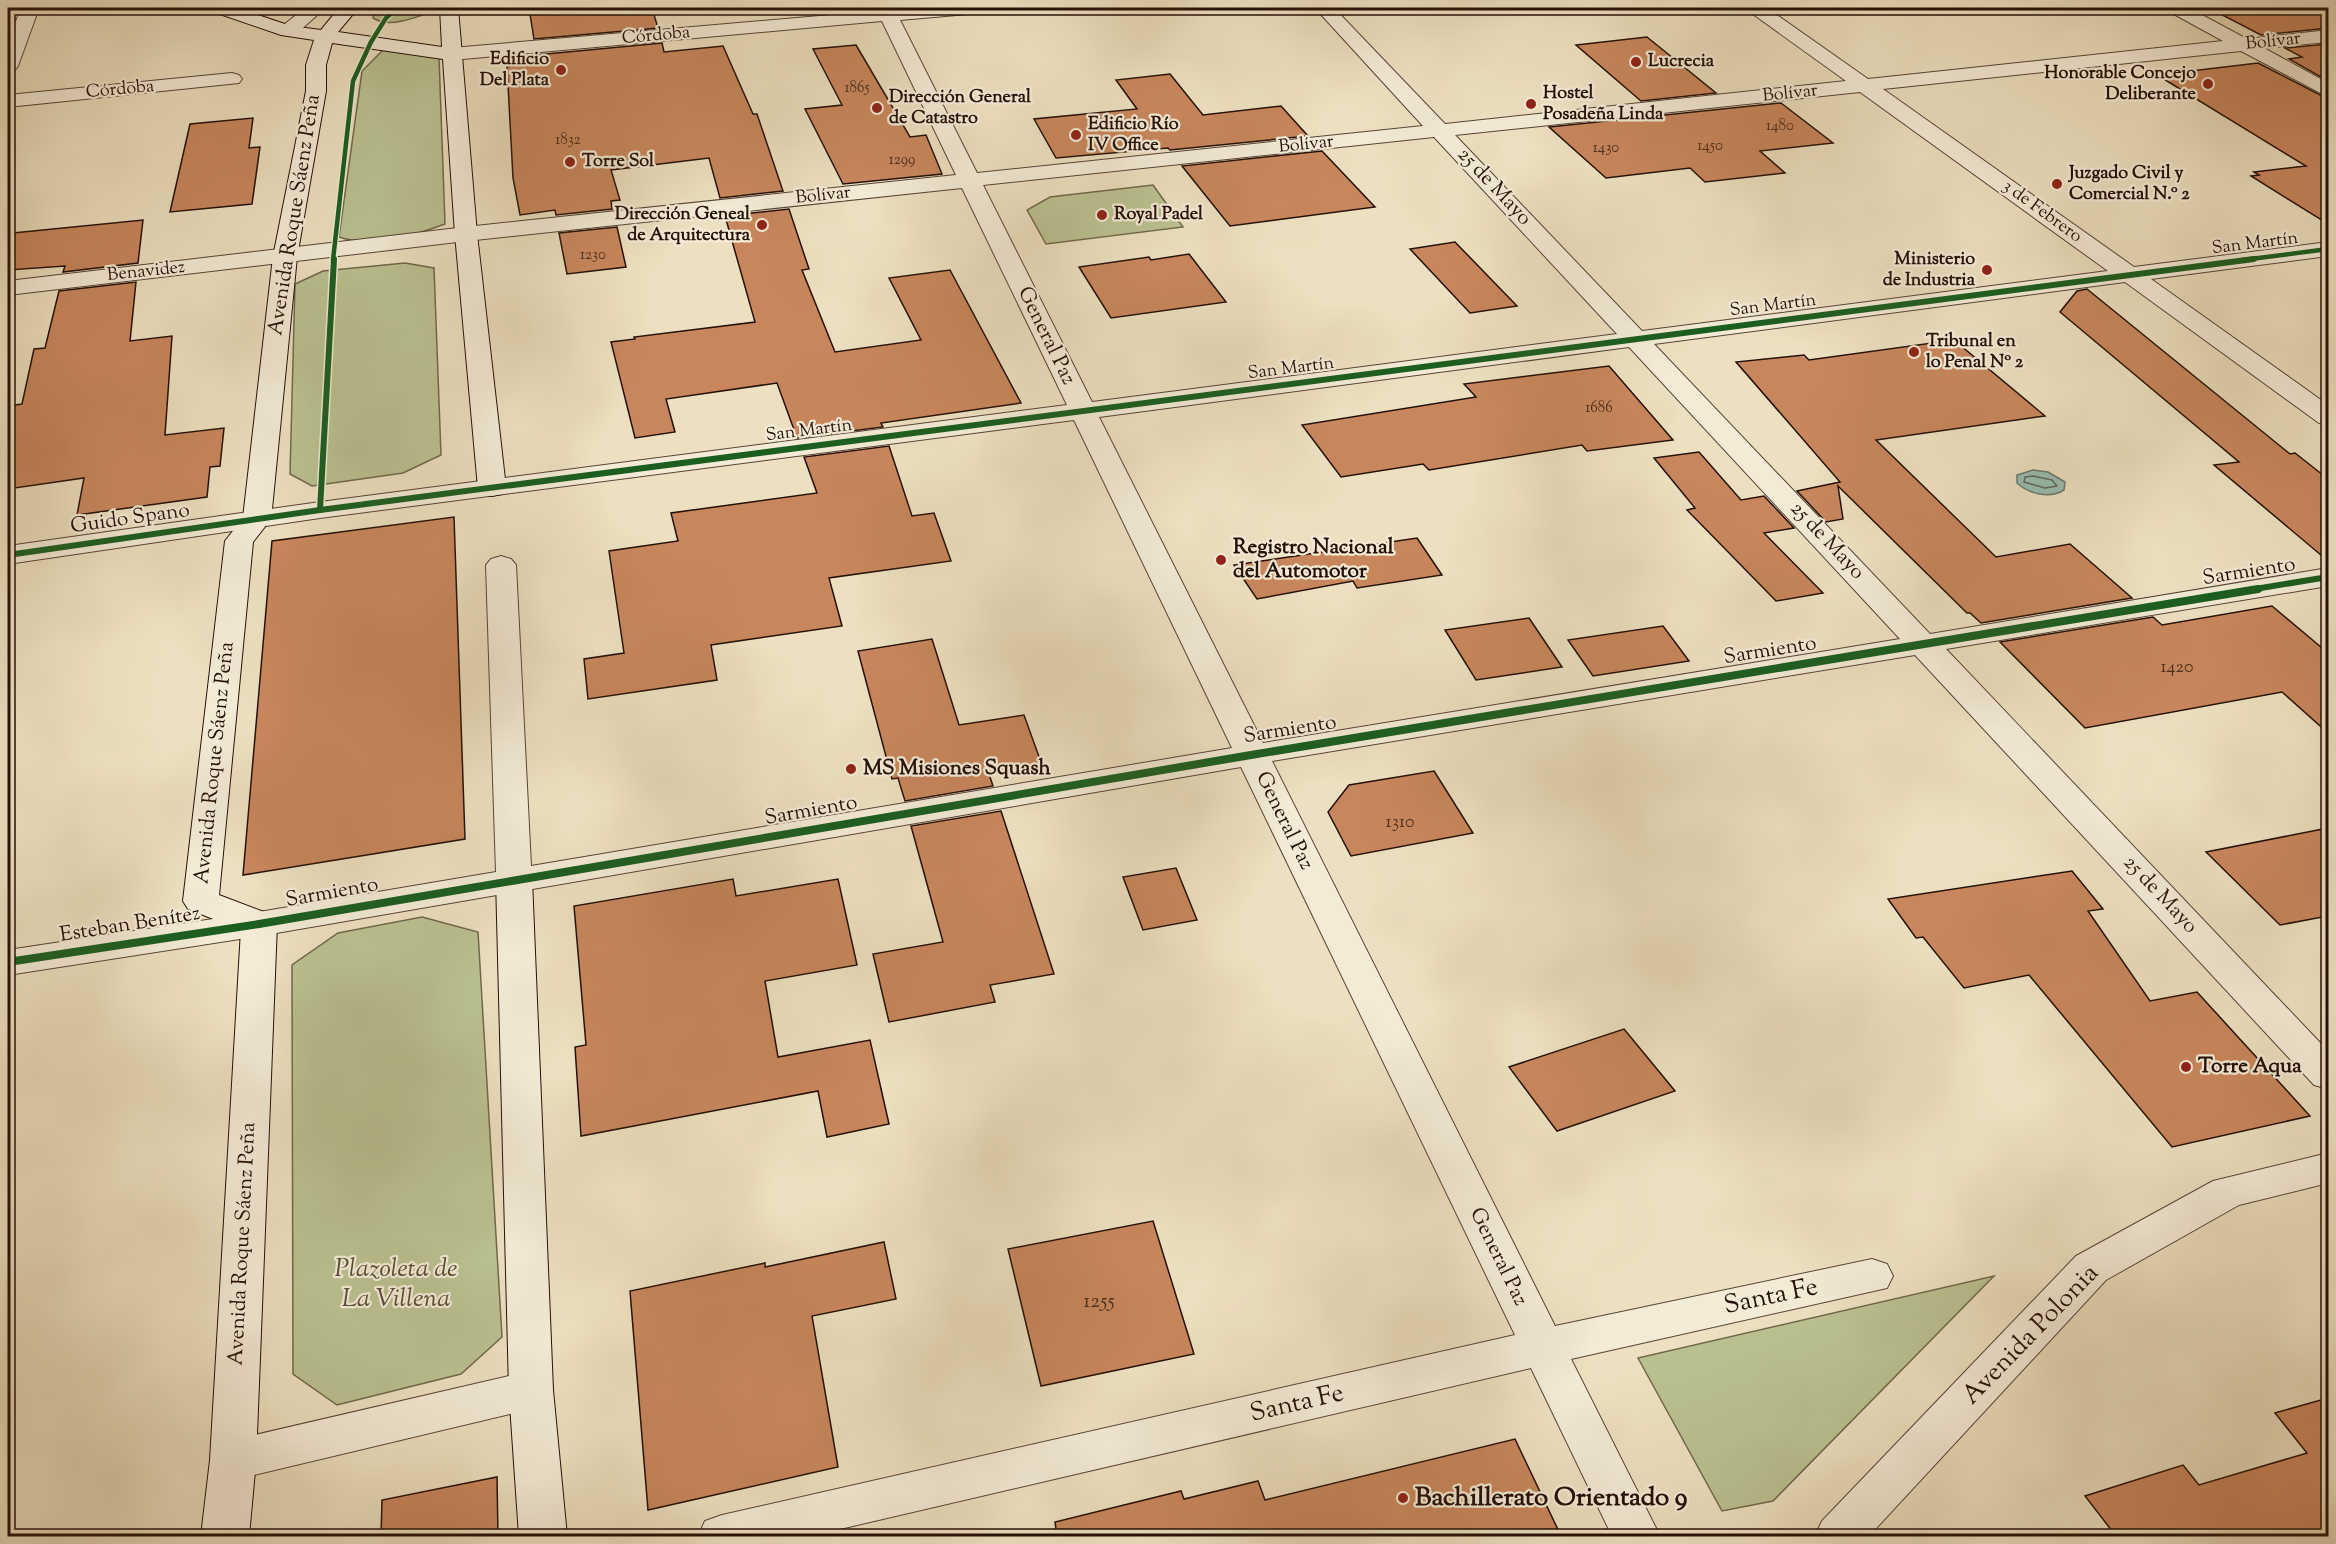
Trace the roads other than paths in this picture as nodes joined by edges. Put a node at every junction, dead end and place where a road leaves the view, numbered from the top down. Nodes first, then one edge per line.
1 (30, 8) edge
2 (220, 8) edge
3 (316, 8) edge
4 (350, 8) edge
5 (449, 8) edge
6 (968, 8) edge
7 (1324, 8) edge
8 (1756, 8) edge
9 (2176, 8) edge
10 (886, 11) edge
11 (288, 31) junction
12 (324, 35) junction
13 (2328, 36) edge
14 (2245, 45) junction
15 (452, 54) junction
16 (8, 66) edge
17 (232, 79) dead end
18 (1866, 86) junction
19 (2328, 91) edge
20 (8, 101) edge
21 (1441, 131) junction
22 (970, 181) junction
23 (466, 234) junction
24 (2328, 249) edge
25 (285, 257) junction
26 (2130, 275) junction
27 (8, 288) edge
28 (1637, 339) junction
29 (1083, 411) junction
30 (2328, 417) edge
31 (492, 488) junction
32 (257, 519) junction
33 (8, 555) edge
34 (501, 565) dead end
35 (2328, 577) edge
36 (1924, 644) junction
37 (1251, 755) junction
38 (514, 879) junction
39 (259, 924) junction
40 (8, 962) edge
41 (2328, 1075) edge
42 (2328, 1168) edge
43 (1872, 1276) dead end
44 (1542, 1347) junction
45 (531, 1390) junction
46 (233, 1460) junction
47 (225, 1536) edge
48 (543, 1536) edge
49 (722, 1536) edge
50 (1635, 1536) edge
51 (1839, 1536) edge

1 - 16 street
2 - 11 street, Córdoba
3 - 11 street
4 - 12 street, Avenida Roque Sáenz Peña
5 - 15 street
6 - 10 street, Córdoba
7 - 21 street, 25 de Mayo
8 - 18 street, 3 de Febrero
9 - 14 street
10 - 15 street, Córdoba
10 - 22 street, General Paz
11 - 12 street, Córdoba
12 - 15 street, Córdoba
12 - 25 street, Avenida Roque Sáenz Peña
13 - 14 street, Bolívar
14 - 18 street, Bolívar
14 - 19 street
15 - 23 street
17 - 20 street, Córdoba
18 - 21 street, Bolívar
18 - 26 street, 3 de Febrero
21 - 22 street, Bolívar
21 - 28 street, 25 de Mayo
22 - 23 street, Bolívar
22 - 29 street, General Paz
23 - 25 street, Bolívar
23 - 31 street
24 - 26 street, San Martín
25 - 27 street, Benavidez
25 - 32 street, Avenida Roque Sáenz Peña
26 - 28 street, San Martín
26 - 30 street, 3 de Febrero
28 - 29 street, San Martín
28 - 36 street, 25 de Mayo
29 - 31 street, San Martín
29 - 37 street, General Paz
31 - 32 street, San Martín
32 - 33 street, Guido Spano
32 - 39 street, Avenida Roque Sáenz Peña
34 - 38 street
35 - 36 street, Sarmiento
36 - 37 street, Sarmiento
36 - 41 street, 25 de Mayo
37 - 38 street, Sarmiento
37 - 44 street, General Paz
38 - 39 street, Sarmiento
38 - 45 street
39 - 40 street, Esteban Benítez
39 - 46 street, Avenida Roque Sáenz Peña
42 - 51 street, Avenida Polonia
43 - 44 street, Santa Fe
44 - 49 street, Santa Fe
44 - 50 street, General Paz
45 - 46 street
45 - 48 street
46 - 47 street, Avenida Roque Sáenz Peña

